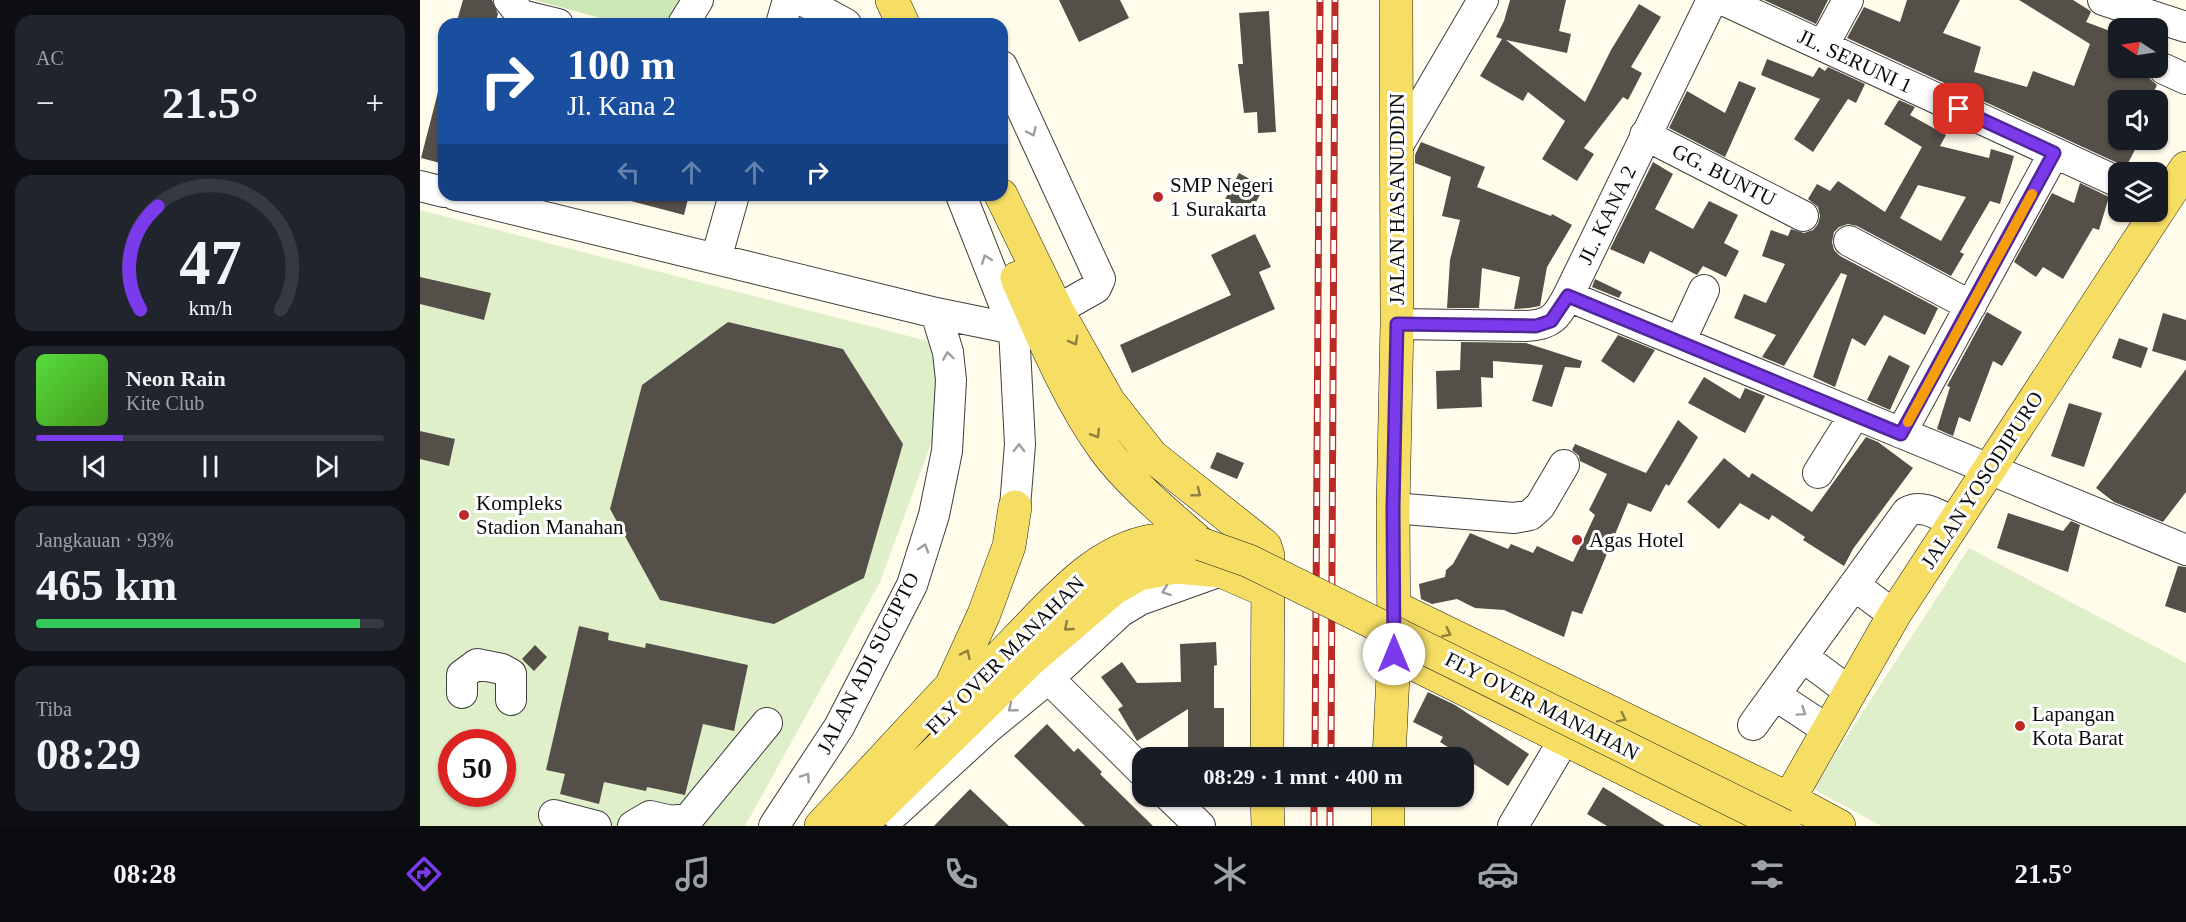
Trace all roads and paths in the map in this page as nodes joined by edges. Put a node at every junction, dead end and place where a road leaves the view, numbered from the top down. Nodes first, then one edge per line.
1 (508, 0) edge
2 (698, 0) edge
3 (788, 0) edge
4 (802, 0) edge
5 (892, 0) edge
6 (1396, 0) edge
7 (1483, 0) edge
8 (1712, 0) edge
9 (1723, 0) edge
10 (1848, 0) edge
11 (2103, 0) edge
12 (533, 18) edge
13 (687, 18) edge
14 (782, 18) edge
15 (835, 18) edge
16 (900, 18) edge
17 (2186, 27) edge
18 (1823, 46) junction
19 (1008, 84) edge
20 (1645, 135) junction
21 (1397, 147) junction
22 (2054, 153) junction
23 (2108, 177) edge
24 (420, 186) edge
25 (438, 190) edge
26 (2173, 191) edge
27 (479, 201) edge
28 (732, 201) edge
29 (963, 201) edge
30 (983, 201) edge
31 (1003, 201) edge
32 (1803, 216) dead end
33 (1849, 241) dead end
34 (716, 259) junction
35 (1704, 290) dead end
36 (1568, 296) junction
37 (1971, 306) junction
38 (1057, 310) junction
39 (936, 313) junction
40 (1397, 324) junction
41 (1014, 329) junction
42 (1680, 342) junction
43 (1855, 414) junction
44 (1901, 434) junction
45 (1564, 465) dead end
46 (1988, 470) junction
47 (1818, 473) dead end
48 (1015, 507) joint
49 (1393, 508) junction
50 (1954, 523) junction
51 (1201, 544) junction
52 (2186, 550) edge
53 (1221, 570) junction
54 (1854, 585) junction
55 (1267, 591) junction
56 (1394, 607) junction
57 (1894, 615) junction
58 (1394, 654) junction
59 (1803, 657) junction
60 (1040, 669) junction
61 (1850, 692) junction
62 (462, 693) dead end
63 (1775, 695) junction
64 (511, 700) dead end
65 (767, 723) dead end
66 (1753, 725) dead end
67 (1828, 730) junction
68 (1565, 738) junction
69 (1267, 747) edge
70 (1390, 747) edge
71 (944, 757) junction
72 (1132, 760) edge
73 (1180, 807) edge
74 (1267, 807) edge
75 (1388, 807) edge
76 (1786, 812) edge
77 (554, 814) dead end
78 (596, 826) edge
79 (633, 826) edge
80 (774, 826) edge
81 (821, 826) edge
82 (840, 826) edge
83 (860, 826) edge
84 (881, 826) edge
85 (1200, 826) edge
86 (1268, 826) edge
87 (1388, 826) edge
88 (1512, 826) edge
89 (1739, 826) edge
90 (1839, 826) edge

1 - 12 street
2 - 13 street
3 - 14 street
4 - 15 street
5 - 16 main road
6 - 21 main road, JALAN HASANUDDIN
7 - 21 street
8 - 20 street, JL. KANA 2
9 - 18 street, JL. SERUNI 1
10 - 18 street
11 - 17 street
18 - 22 street, JL. SERUNI 1
19 -> 38 street
20 - 32 street, GG. BUNTU
20 - 36 street, JL. KANA 2
21 - 40 main road, JALAN HASANUDDIN
22 - 23 street, JL. SERUNI 1
22 - 37 street
24 - 25 street
26 - 46 main road, JALAN YOSODIPURO
27 - 34 street
28 - 34 street
41 -> 29 street
30 -> 51 main road, FLY OVER MANAHAN
31 - 38 main road
33 - 37 street
34 - 39 street
35 - 42 street
36 - 40 street, JL. KANA 2
36 - 42 street
37 - 44 street
38 -> 55 main road
39 - 41 street
80 -> 39 street, JALAN ADI SUCIPTO
40 - 49 main road, JALAN HASANUDDIN
48 -> 41 street
42 - 43 street
43 - 44 street
43 - 47 street
44 - 46 street
45 - 49 street
46 - 50 main road, JALAN YOSODIPURO
46 - 52 street
81 -> 48 main road
49 - 56 main road, JALAN HASANUDDIN
50 - 54 street
50 - 57 main road, JALAN YOSODIPURO
51 - 76 main road, FLY OVER MANAHAN, bridge
51 - 82 main road, FLY OVER MANAHAN
53 - 55 main road
53 -> 60 street
53 -> 60 main road
54 - 57 street
54 - 59 street
55 - 69 main road
56 - 58 main road, JALAN HASANUDDIN
56 -> 76 main road
57 - 61 main road, JALAN YOSODIPURO
58 - 68 main road
58 - 70 main road, JALAN HASANUDDIN
59 - 61 street
59 - 63 street
60 -> 71 main road
60 - 72 street
61 - 67 main road, JALAN YOSODIPURO
62 - 64 street
63 - 66 street
63 -> 67 street
65 - 79 street
67 - 76 main road, JALAN YOSODIPURO
68 - 88 street
68 - 89 main road
71 - 83 main road
71 - 84 street
73 - 85 street
74 - 86 main road
75 - 87 main road
76 - 90 main road
77 - 78 street

